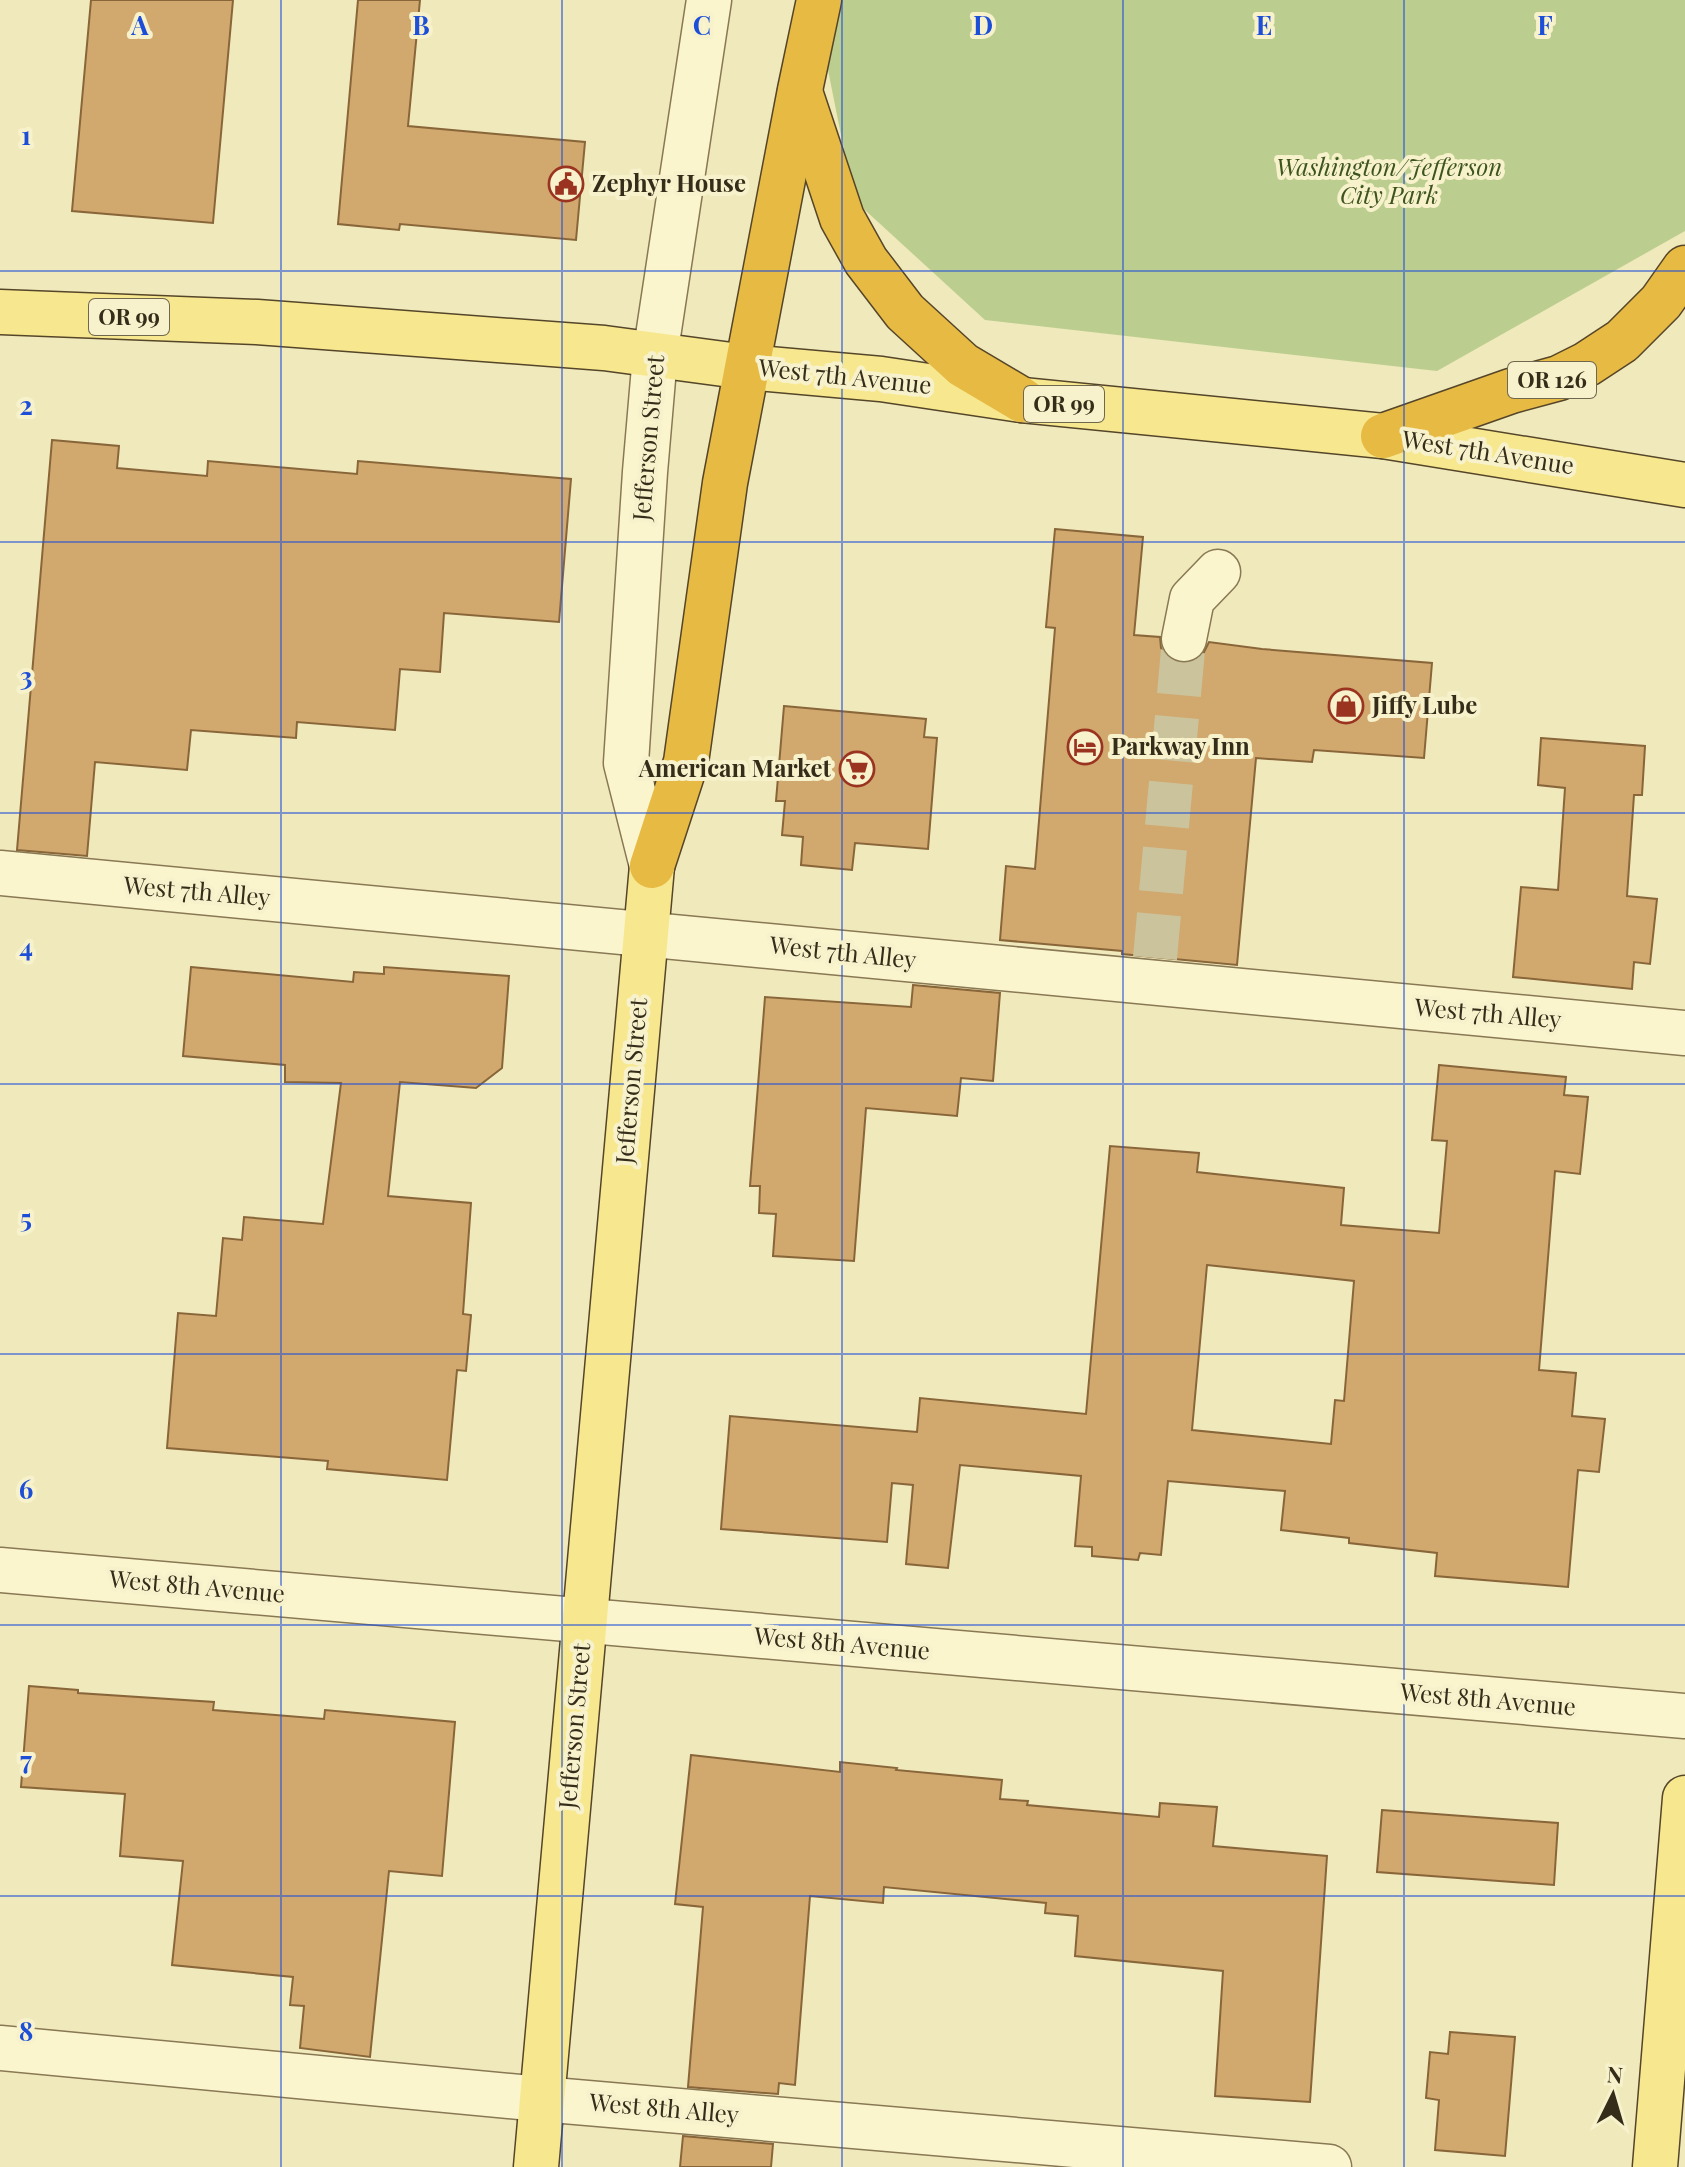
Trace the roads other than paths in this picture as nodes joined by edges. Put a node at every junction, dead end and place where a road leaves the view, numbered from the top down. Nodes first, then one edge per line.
1 (709, 0) edge
2 (819, 0) edge
3 (800, 90) junction
4 (1685, 268) edge
5 (0, 312) edge
6 (655, 356) junction
7 (746, 367) junction
8 (1022, 400) junction
9 (1383, 436) junction
10 (1685, 485) edge
11 (1218, 572) dead end
12 (1184, 639) tunnel mouth
13 (652, 866) junction
14 (0, 873) edge
15 (646, 934) junction
16 (1685, 1033) edge
17 (0, 1570) edge
18 (584, 1622) junction
19 (1685, 1716) edge
20 (1685, 1798) edge
21 (0, 2048) edge
22 (541, 2099) junction
23 (536, 2167) edge
24 (1329, 2167) edge
25 (1655, 2167) edge

1 - 6 street, Jefferson Street
2 - 3 highway
3 - 7 highway
3 - 8 highway
4 - 9 highway, OR 126
5 - 6 main road, West 7th Avenue / OR 99
6 - 7 main road, West 7th Avenue / OR 99
6 - 13 street, Jefferson Street
7 - 8 main road, West 7th Avenue / OR 99
7 - 13 highway
8 - 9 main road, West 7th Avenue / OR 99
9 - 10 main road, West 7th Avenue / OR 99
11 - 12 street
13 - 15 main road, Jefferson Street
14 - 15 street, West 7th Alley
15 - 16 street, West 7th Alley
15 - 18 main road, Jefferson Street
17 - 18 street, West 8th Avenue
18 - 19 street, West 8th Avenue
18 - 22 main road, Jefferson Street
20 - 25 main road
21 - 22 street, West 8th Alley
22 - 23 main road, Jefferson Street
22 - 24 street, West 8th Alley

